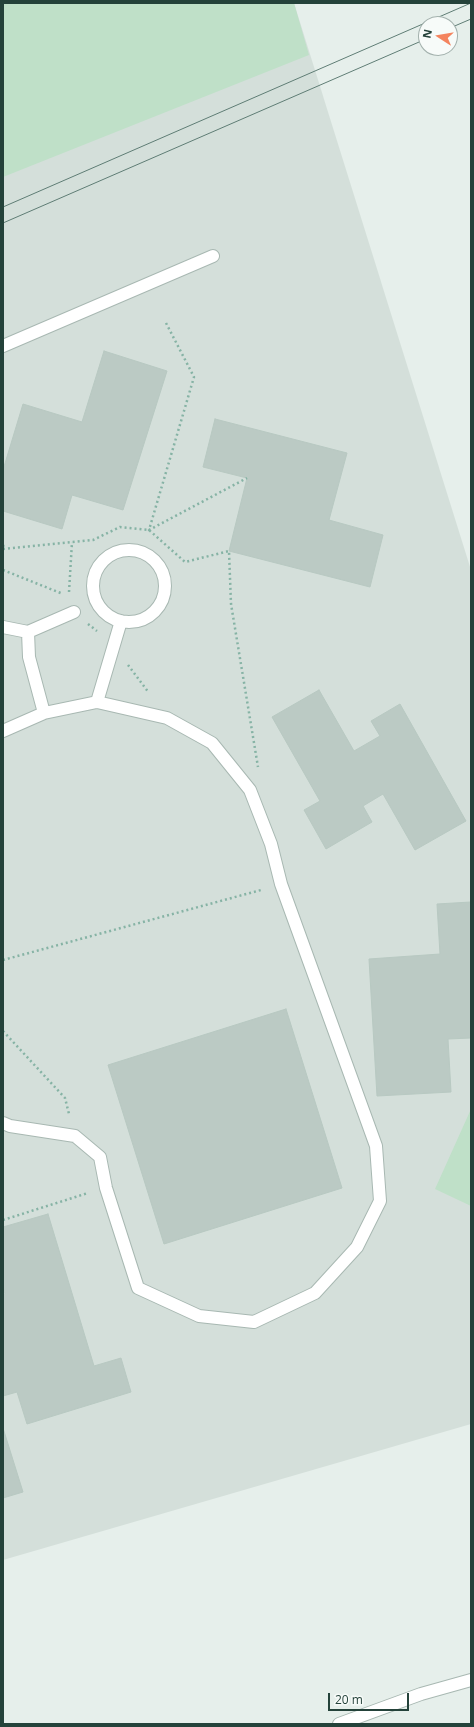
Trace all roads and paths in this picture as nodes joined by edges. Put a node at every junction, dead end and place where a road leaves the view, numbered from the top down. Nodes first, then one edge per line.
1 (213, 256) dead end
2 (166, 323) dead end
3 (3, 346) edge
4 (247, 478) dead end
5 (149, 530) junction
6 (3, 545) edge
7 (4, 549) edge
8 (3, 570) edge
9 (69, 597) dead end
10 (74, 612) dead end
11 (120, 620) junction
12 (3, 627) edge
13 (28, 632) junction
14 (97, 702) junction
15 (44, 713) junction
16 (3, 731) edge
17 (259, 774) dead end
18 (281, 884) junction
19 (3, 960) edge
20 (3, 1031) edge
21 (3, 1123) edge
22 (74, 1136) junction
23 (106, 1188) junction
24 (3, 1220) edge
25 (471, 1680) edge
26 (339, 1724) edge

1 - 3 street
2 - 5 path
4 - 5 path
5 - 7 path
5 - 17 path
6 - 7 path
8 - 9 path
10 - 13 street
11 - 11 street
11 - 14 street
12 - 13 street
13 - 15 street
14 - 15 street
14 - 18 street
15 - 16 street
18 - 19 path
18 - 23 street
20 - 22 path
21 - 22 street
22 - 23 street
23 - 24 path
25 - 26 street

